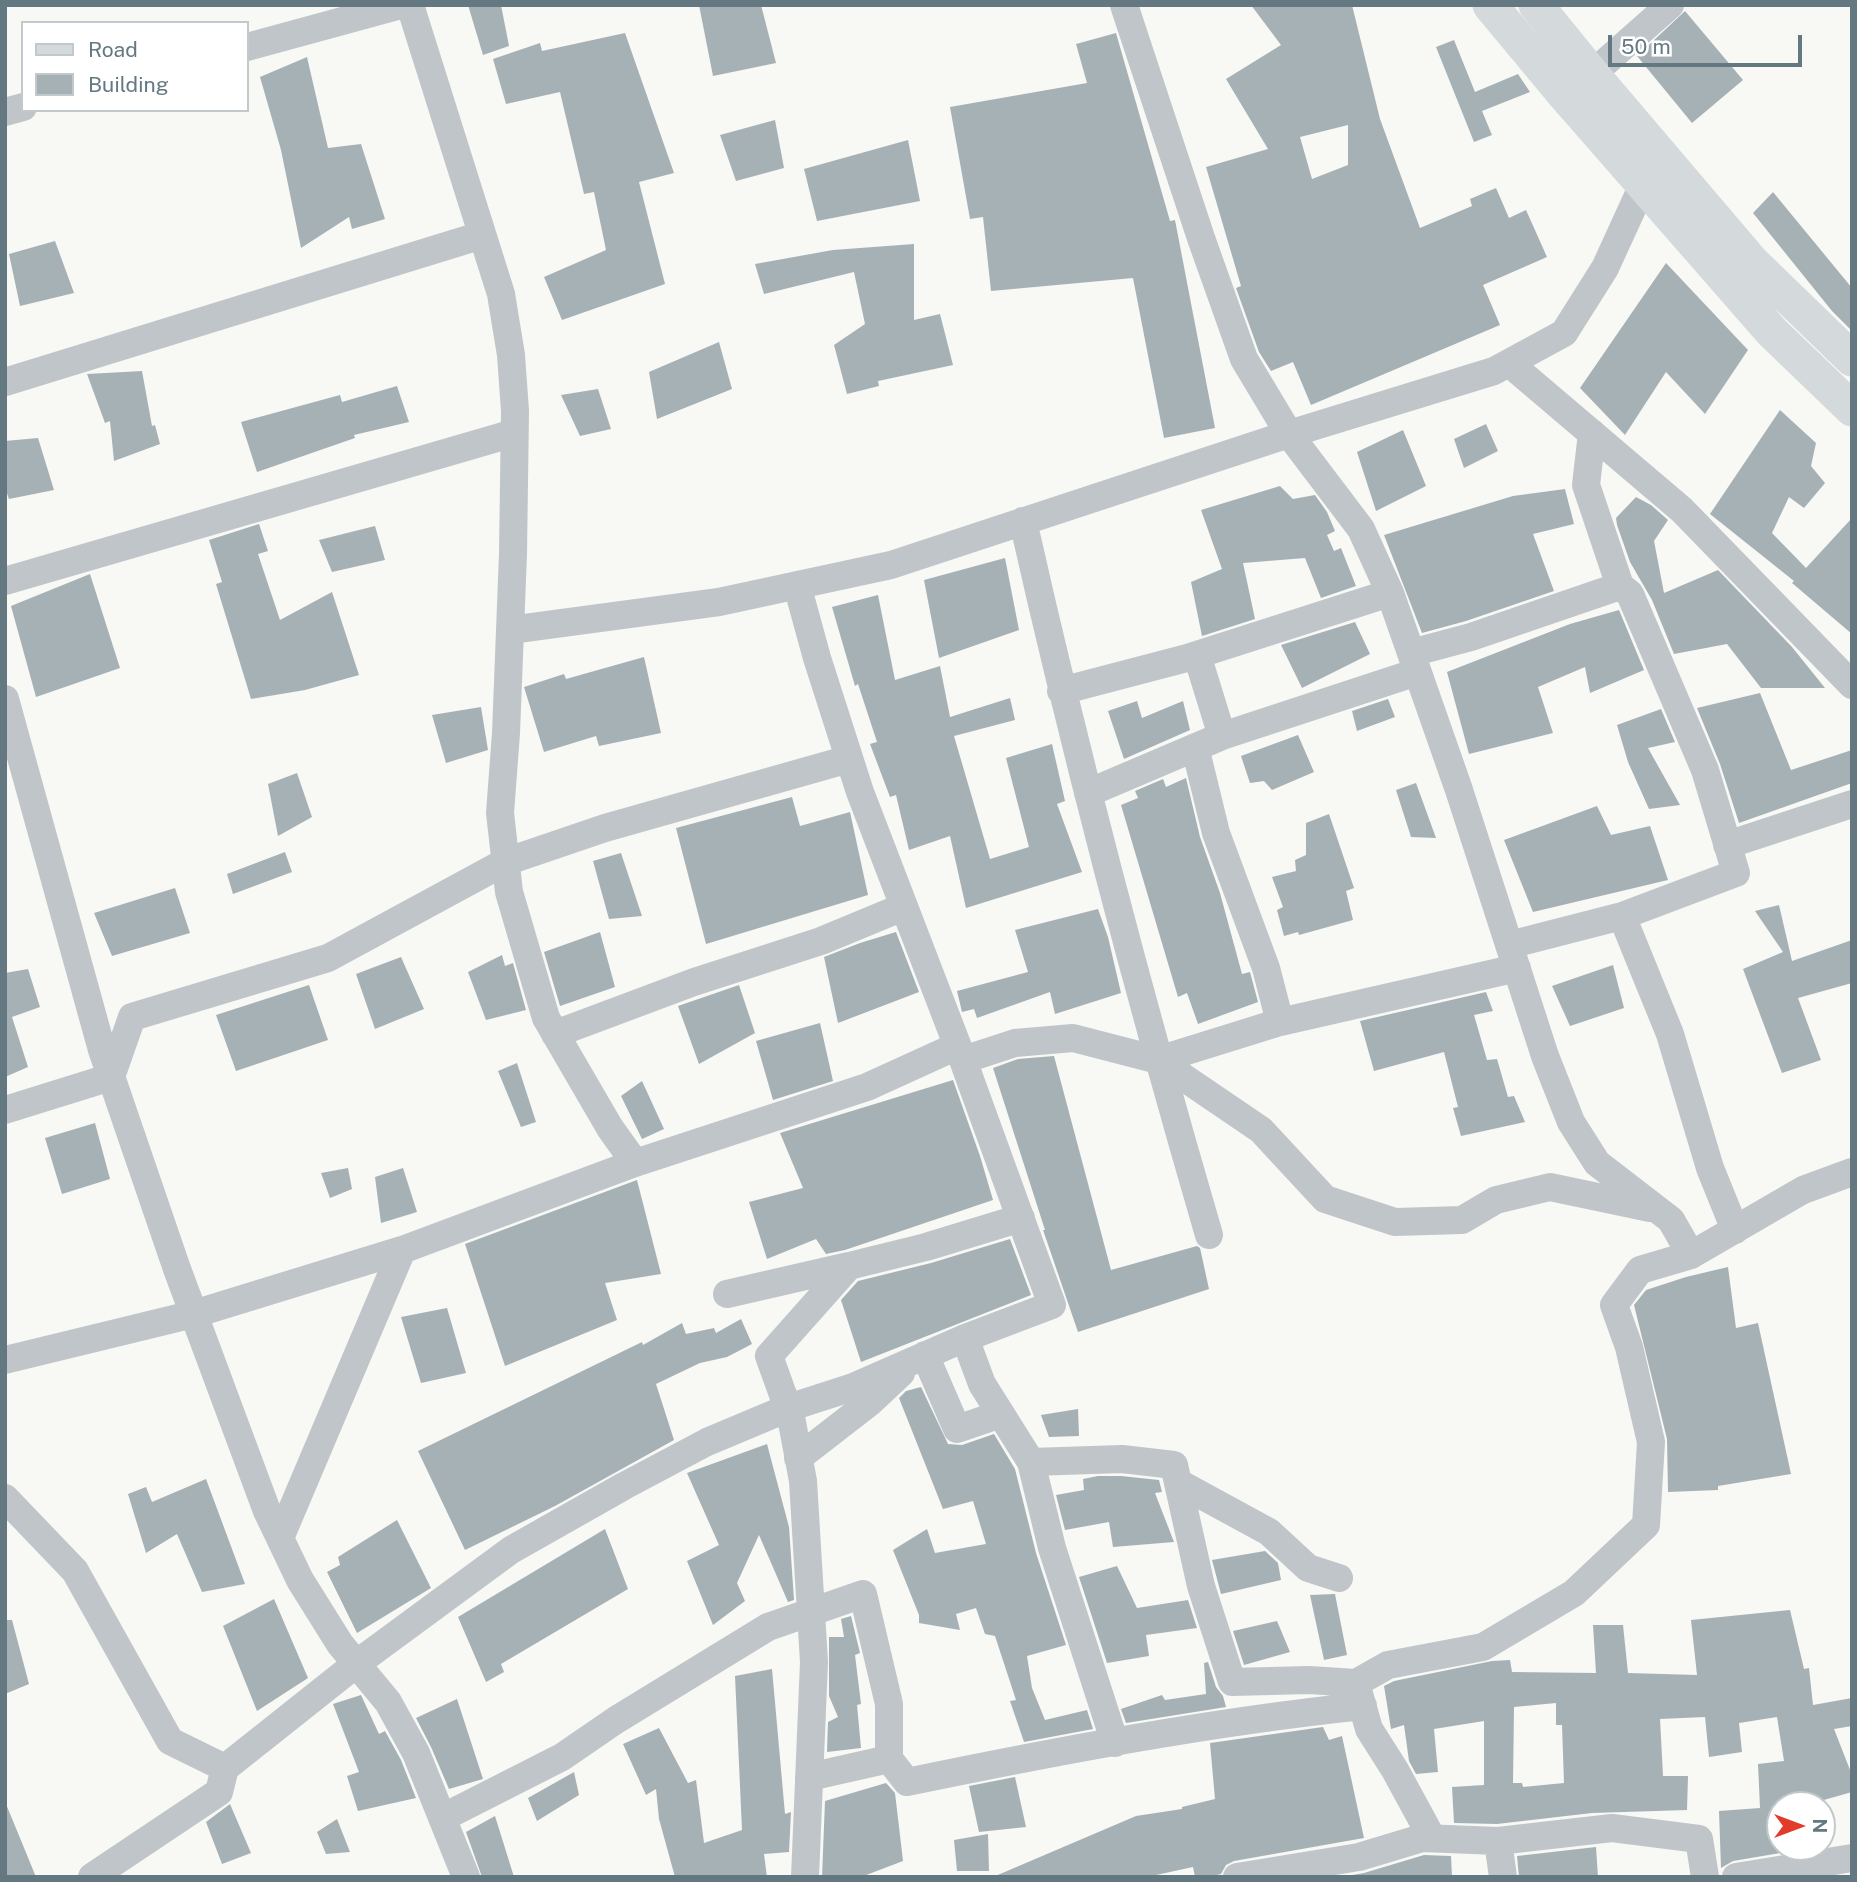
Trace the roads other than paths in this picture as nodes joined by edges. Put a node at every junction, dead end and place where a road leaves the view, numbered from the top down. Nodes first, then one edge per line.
1 (401, 5) edge
2 (410, 5) edge
3 (1124, 5) edge
4 (1490, 5) edge
5 (1536, 5) edge
6 (1670, 5) edge
7 (248, 47) edge
8 (1592, 74) junction
9 (1643, 185) junction
10 (482, 235) junction
11 (1852, 359) edge
12 (1509, 363) junction
13 (5, 382) edge
14 (1852, 410) edge
15 (514, 433) junction
16 (1592, 433) junction
17 (1289, 434) junction
18 (1023, 522) junction
19 (5, 581) edge
20 (797, 585) junction
21 (1620, 586) junction
22 (1390, 593) junction
23 (510, 630) junction
24 (1197, 655) junction
25 (1414, 662) junction
26 (1852, 685) edge
27 (1061, 691) junction
28 (5, 699) edge
29 (1222, 736) junction
30 (1195, 747) junction
31 (849, 759) junction
32 (1088, 793) junction
33 (1852, 804) edge
34 (1727, 845) junction
35 (505, 862) junction
36 (903, 907) junction
37 (1622, 916) junction
38 (1513, 957) junction
39 (1280, 1022) junction
40 (555, 1034) junction
41 (960, 1053) junction
42 (1158, 1060) junction
43 (111, 1077) junction
44 (5, 1110) edge
45 (635, 1163) junction
46 (1852, 1172) edge
47 (1657, 1210) junction
48 (1021, 1218) junction
49 (1735, 1230) junction
50 (1209, 1235) dead end
51 (402, 1250) junction
52 (1691, 1255) junction
53 (849, 1266) junction
54 (727, 1294) dead end
55 (194, 1314) junction
56 (965, 1338) junction
57 (919, 1358) junction
58 (5, 1360) edge
59 (788, 1408) junction
60 (1001, 1414) junction
61 (799, 1458) junction
62 (1031, 1462) junction
63 (1179, 1483) junction
64 (5, 1498) edge
65 (280, 1538) junction
66 (1339, 1578) dead end
67 (811, 1613) junction
68 (356, 1664) junction
69 (1359, 1694) junction
70 (1115, 1743) junction
71 (889, 1759) junction
72 (225, 1768) junction
73 (809, 1777) junction
74 (442, 1818) junction
75 (1432, 1838) junction
76 (1497, 1841) junction
77 (1852, 1858) edge
78 (1368, 1866) edge
79 (460, 1874) edge
80 (1244, 1876) edge
81 (92, 1877) edge
82 (805, 1877) edge
83 (1503, 1877) edge
84 (1705, 1877) edge
85 (1736, 1877) edge

1 - 7 street
2 - 10 street
3 - 17 street
4 - 9 main road
5 - 8 main road
6 - 8 street
8 - 11 main road
9 - 12 street
9 - 14 main road
10 - 13 street
10 - 15 street
12 - 16 street
12 - 17 street
15 - 19 street
15 - 23 street
16 - 21 street
16 - 26 street
17 - 18 street
17 - 22 street
18 - 20 street
18 - 27 street
20 - 23 street
20 - 31 street
21 - 25 street
21 - 34 street
22 - 24 street
22 - 25 street
23 - 35 street
24 - 27 street
24 - 29 street
25 - 29 street
25 - 38 street
27 - 32 street
28 - 43 street
29 - 30 street
30 - 32 street
30 - 39 street
31 - 35 street
31 - 36 street
32 - 42 street
33 - 34 street
34 - 37 street
35 - 40 street
35 - 43 street
36 - 40 street
36 - 41 street
37 - 38 street
37 - 49 street
38 - 39 street
38 - 47 street
39 - 42 street
40 - 45 street
41 - 42 street
41 - 45 street
41 - 48 street
42 - 47 street
42 - 50 street
43 - 44 street
43 - 55 street
45 - 51 street
46 - 49 street
47 - 52 street
48 - 53 street
48 - 56 street
49 - 52 street
51 - 55 street
51 - 65 street
52 - 69 street
53 - 54 street
53 - 59 street
55 - 58 street
55 - 65 street
56 - 57 street
56 - 60 street
57 - 59 street
57 - 60 street
57 - 61 street
59 - 61 street
59 - 68 street
60 - 62 street
61 - 67 street
62 - 63 street
62 - 70 street
63 - 66 street
63 - 69 street
64 - 72 street
65 - 68 street
67 - 71 street
67 - 73 street
67 - 74 street
68 - 72 street
68 - 74 street
69 - 70 street
69 - 75 street
70 - 71 street
71 - 73 street
72 - 81 street
73 - 82 street
74 - 79 street
75 - 76 street
75 - 78 street
76 - 83 street
76 - 84 street
77 - 85 street
78 - 80 street

